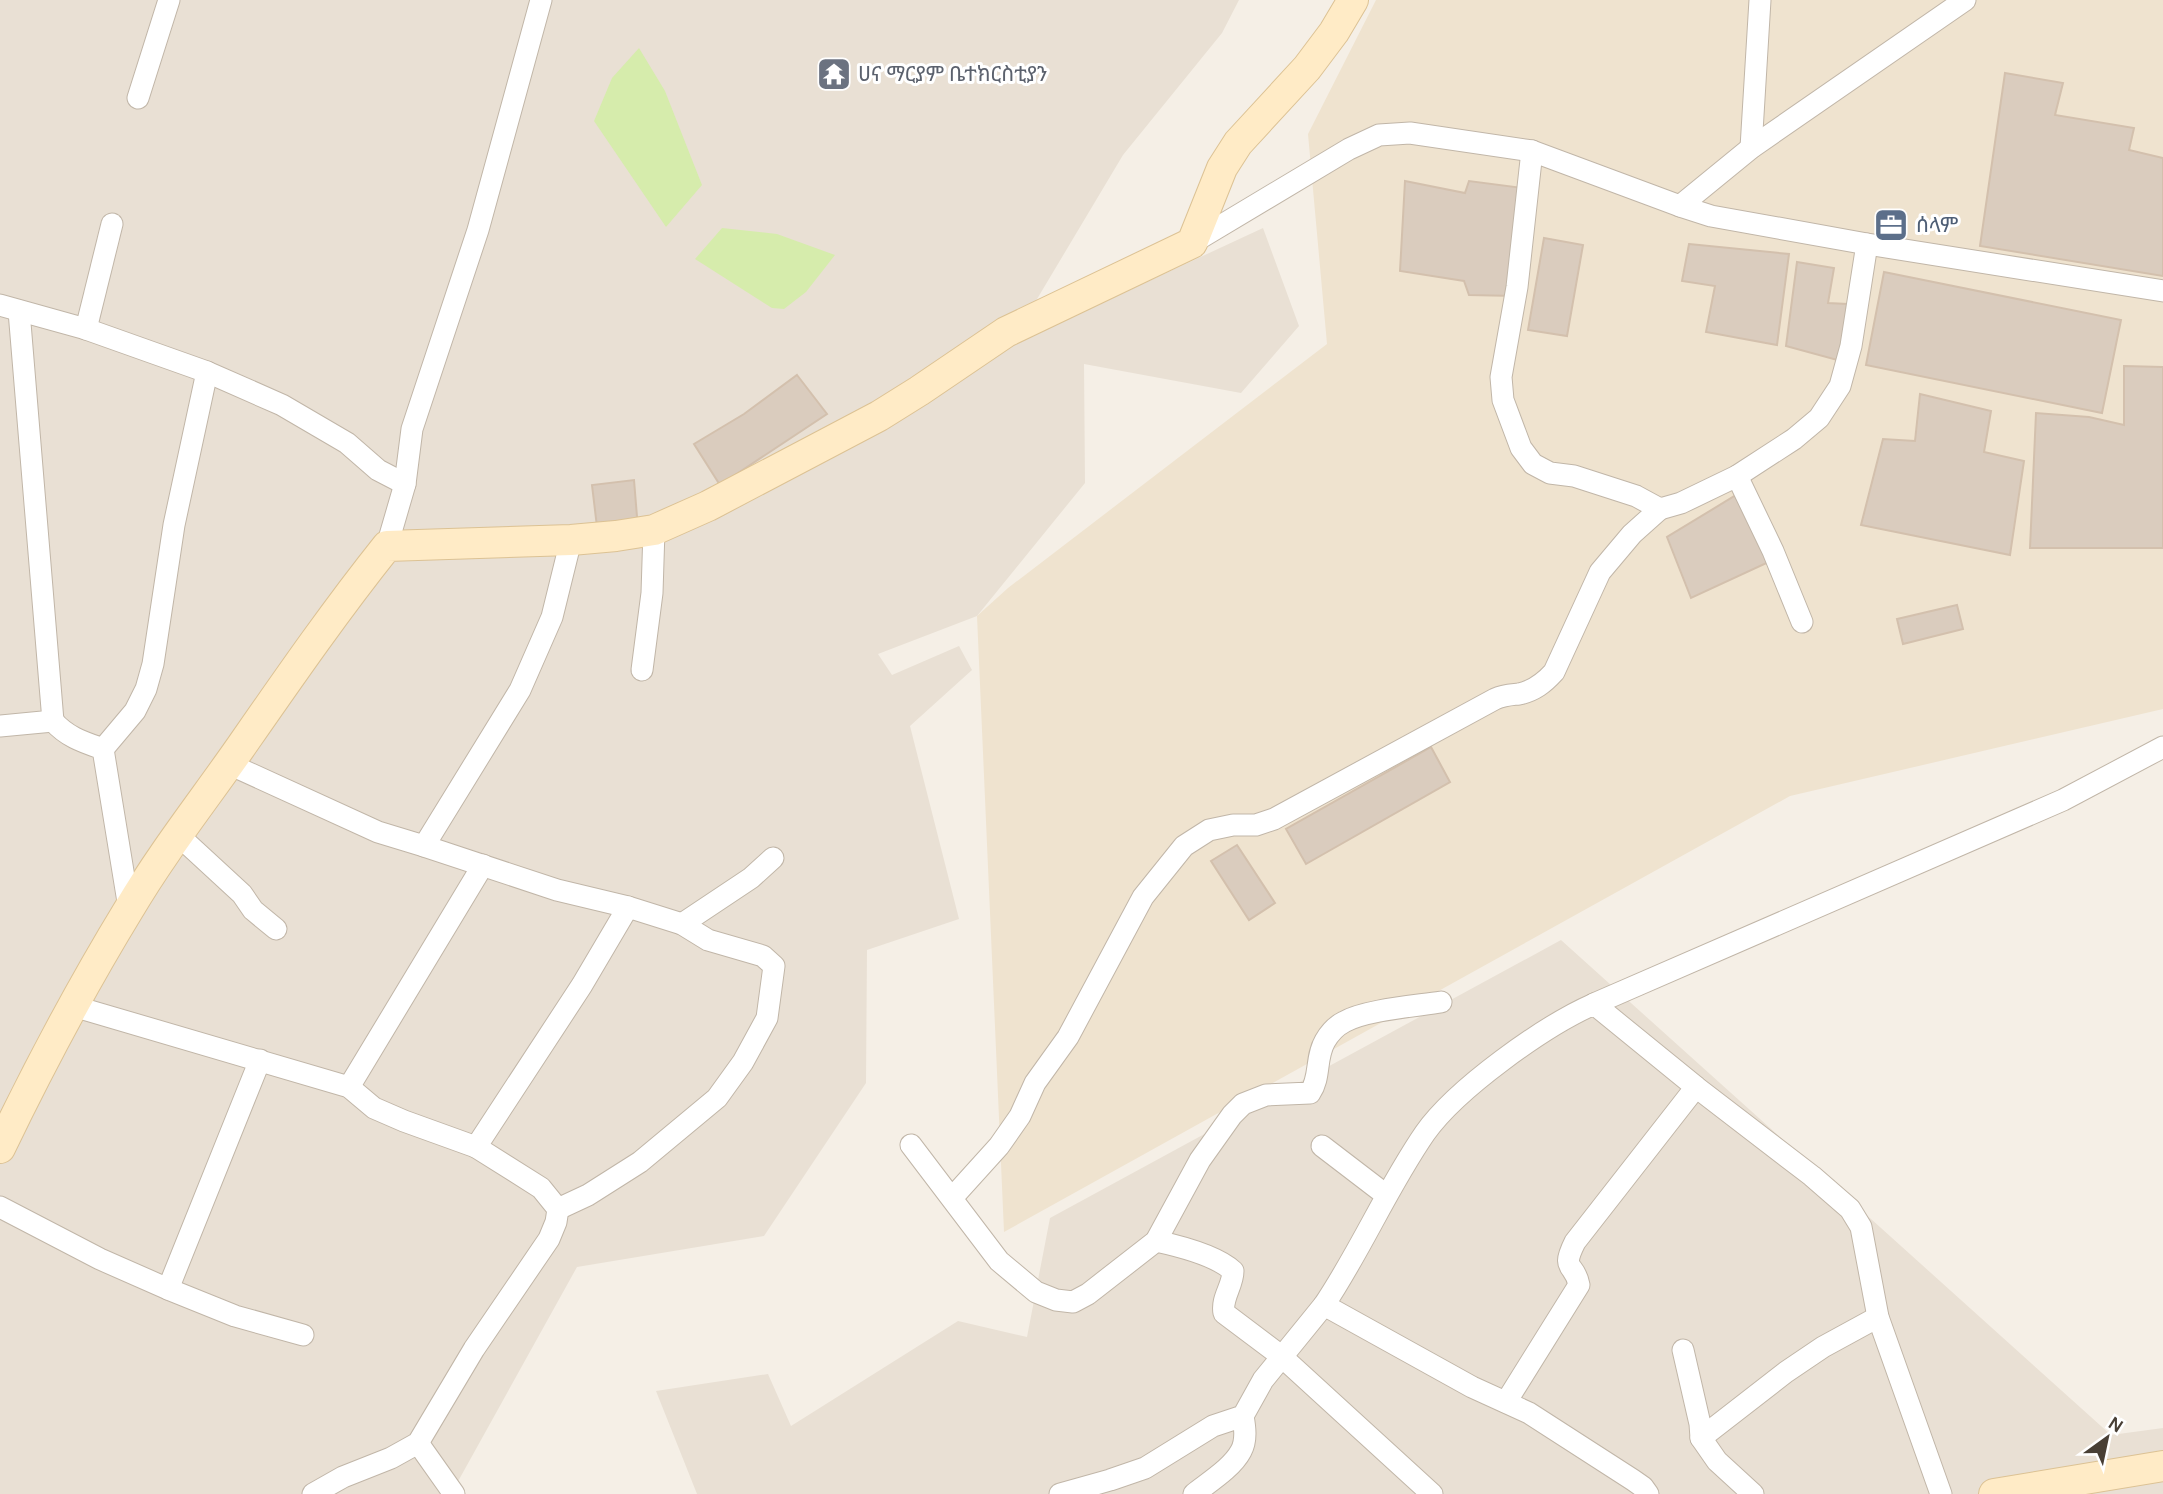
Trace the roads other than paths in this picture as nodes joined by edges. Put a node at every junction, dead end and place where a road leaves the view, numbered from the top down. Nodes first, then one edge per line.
1 (169, 0) edge
2 (541, 0) edge
3 (1353, 0) edge
4 (1760, 0) edge
5 (1965, 0) edge
6 (138, 98) dead end
7 (1751, 148) junction
8 (1532, 151) junction
9 (1680, 206) junction
10 (112, 224) dead end
11 (1192, 243) junction
12 (1867, 244) junction
13 (2163, 290) edge
14 (9, 308) edge
15 (86, 330) junction
16 (206, 372) junction
17 (1737, 476) junction
18 (405, 484) junction
19 (1660, 509) junction
20 (654, 530) junction
21 (571, 540) junction
22 (387, 546) junction
23 (1802, 622) dead end
24 (642, 670) dead end
25 (53, 720) junction
26 (0, 726) edge
27 (2163, 747) edge
28 (103, 749) junction
29 (229, 764) junction
30 (178, 835) junction
31 (424, 846) junction
32 (773, 858) dead end
33 (483, 865) junction
34 (628, 907) junction
35 (129, 908) junction
36 (682, 924) junction
37 (276, 929) dead end
38 (1441, 1002) dead end
39 (1594, 1003) junction
40 (74, 1006) junction
41 (260, 1060) junction
42 (349, 1087) junction
43 (1696, 1087) junction
44 (911, 1145) dead end
45 (1322, 1146) dead end
46 (476, 1147) junction
47 (0, 1148) edge
48 (1386, 1195) junction
49 (952, 1198) junction
50 (0, 1207) edge
51 (558, 1209) junction
52 (1156, 1241) junction
53 (168, 1289) junction
54 (1324, 1305) junction
55 (1878, 1317) junction
56 (303, 1335) dead end
57 (1683, 1350) dead end
58 (1281, 1356) junction
59 (1506, 1402) junction
60 (1243, 1416) junction
61 (1701, 1438) junction
62 (418, 1443) junction
63 (2163, 1465) edge
64 (313, 1494) edge
65 (454, 1494) edge
66 (1060, 1494) edge
67 (1194, 1494) edge
68 (1432, 1494) edge
69 (1648, 1494) edge
70 (1753, 1494) edge
71 (1941, 1494) edge
72 (1994, 1494) edge

1 - 6 street
2 - 18 street
3 - 11 street
4 - 7 street
5 - 7 street
7 - 9 street
8 - 9 street
8 - 11 street
8 - 19 street
9 - 12 street
10 - 15 street
11 - 20 street
12 - 13 street
12 - 17 street
14 - 15 street
14 - 25 street
15 - 16 street
16 - 18 street
16 - 28 street
17 - 19 street
17 - 23 street
18 - 22 street
19 - 49 street
20 - 21 street
20 - 24 street
21 - 22 street
21 - 31 street
22 - 29 street
25 - 26 street
25 - 28 street
27 - 39 street
28 - 35 street
29 - 30 street
29 - 31 street
30 - 35 street
30 - 37 street
31 - 33 street
32 - 36 street
33 - 34 street
33 - 42 street
34 - 36 street
34 - 46 street
35 - 40 street
36 - 51 street
38 - 52 street
39 - 43 street
39 - 48 street
40 - 41 street
40 - 47 street
41 - 42 street
41 - 53 street
42 - 46 street
43 - 55 street
43 - 59 street
44 - 49 street
45 - 48 street
46 - 51 street
48 - 54 street
49 - 52 street
50 - 53 street
51 - 62 street
52 - 58 street
53 - 56 street
54 - 58 street
54 - 59 street
55 - 61 street
55 - 71 street
57 - 61 street
58 - 60 street
58 - 68 street
59 - 69 street
60 - 66 street
60 - 67 street
61 - 70 street
62 - 64 street
62 - 65 street
63 - 72 street

